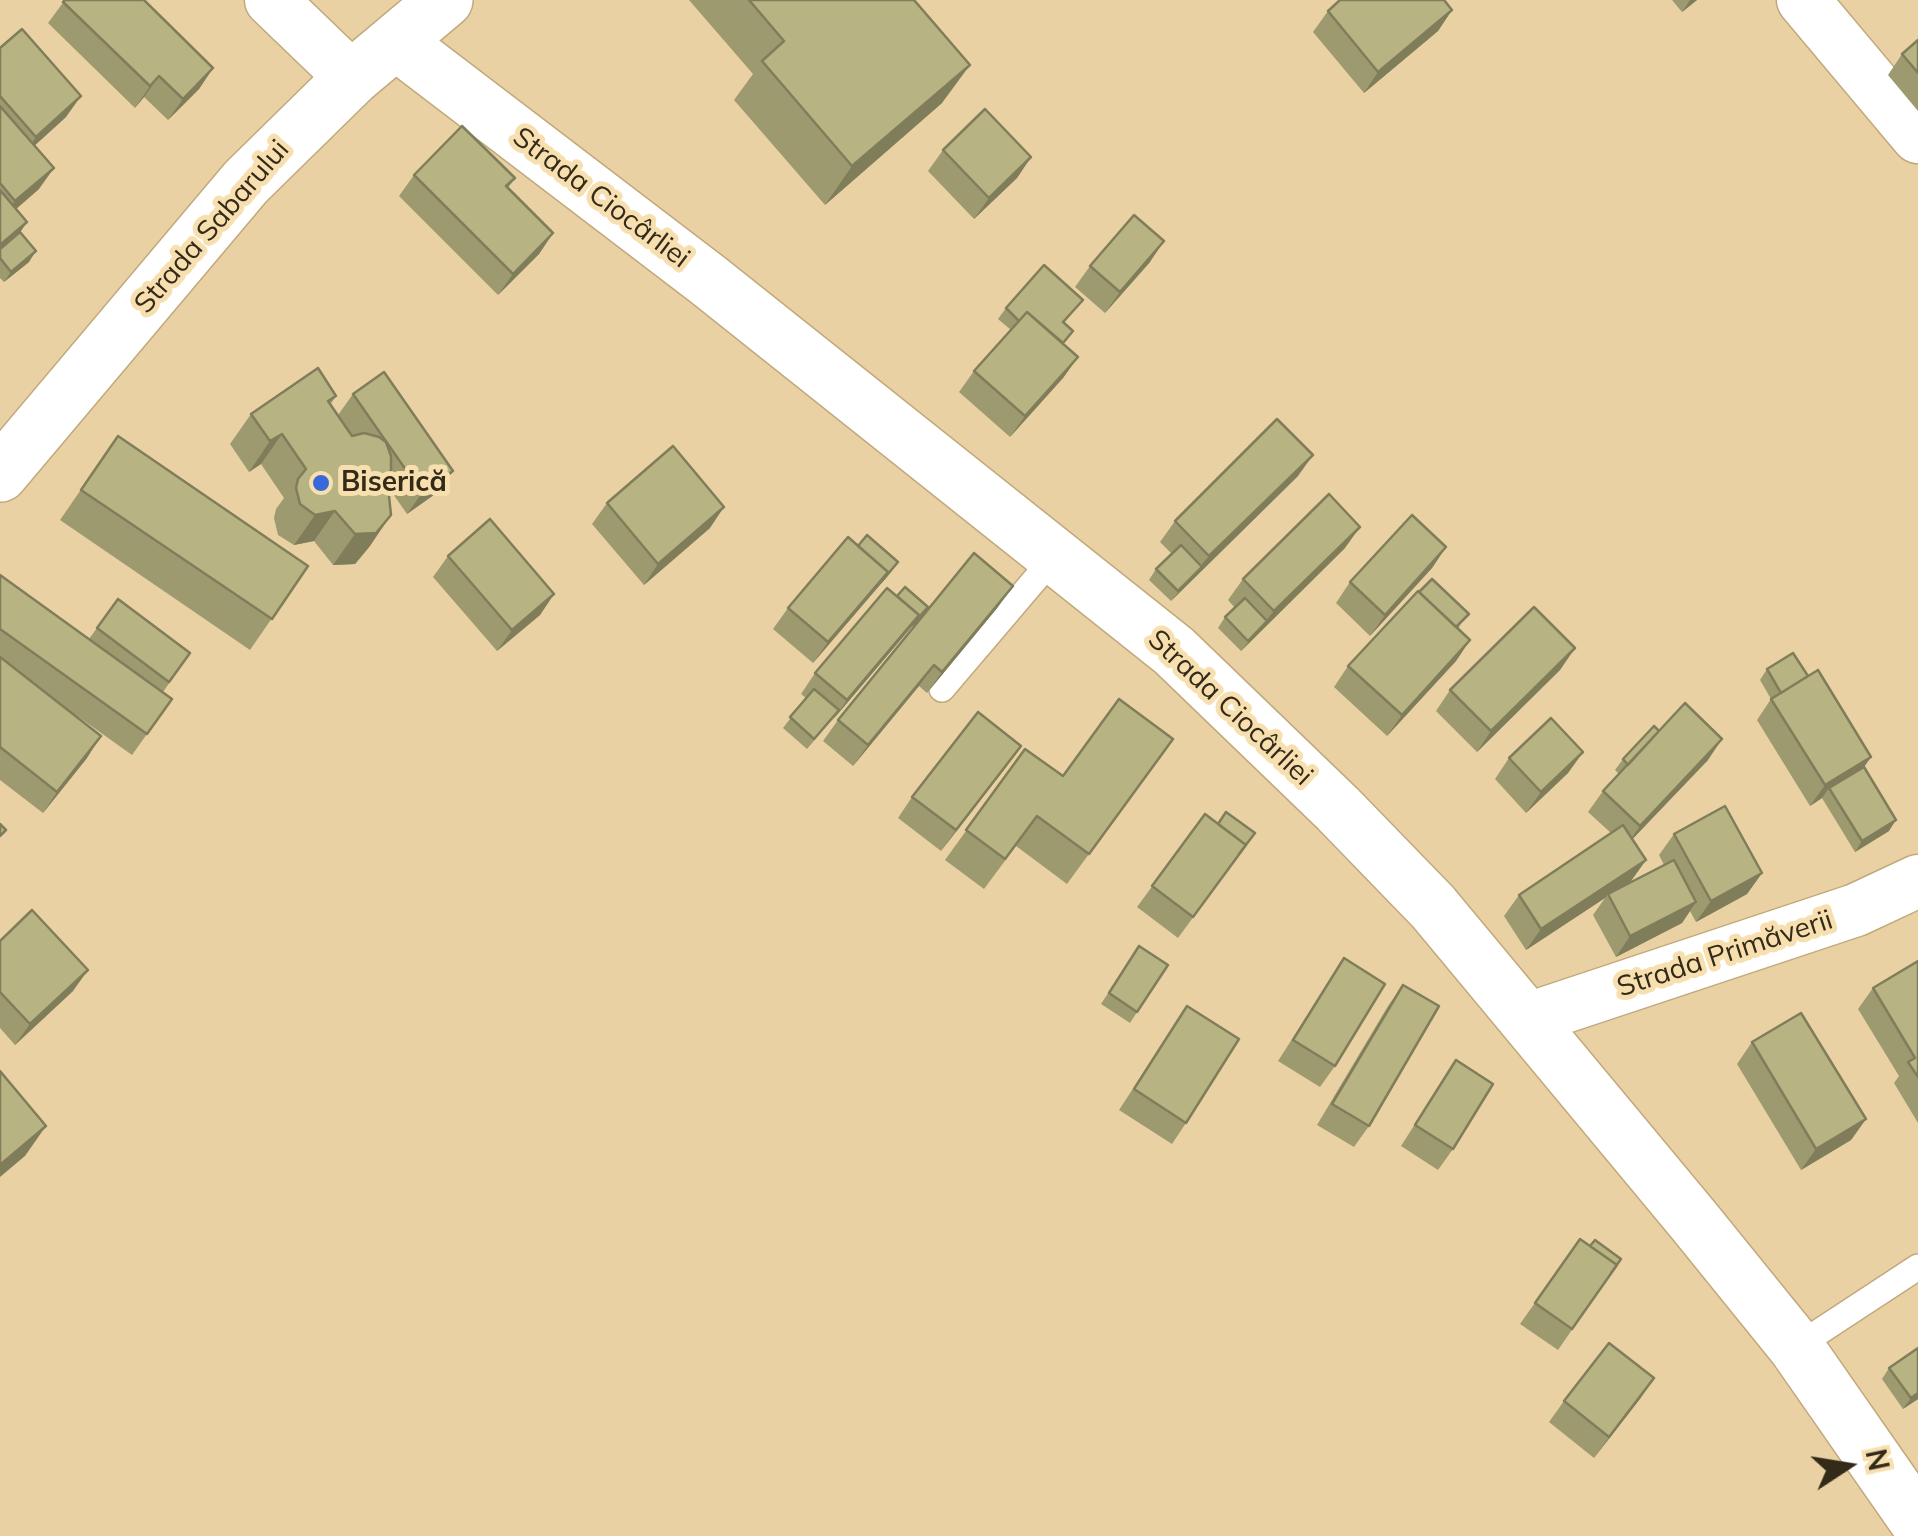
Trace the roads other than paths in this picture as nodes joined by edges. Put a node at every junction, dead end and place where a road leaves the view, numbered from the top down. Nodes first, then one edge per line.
1 (271, 0) edge
2 (444, 0) edge
3 (1803, 0) edge
4 (396, 42) junction
5 (352, 78) junction
6 (1918, 137) edge
7 (0, 474) edge
8 (1056, 555) junction
9 (942, 690) edge
10 (1918, 881) edge
11 (1528, 1019) junction
12 (1918, 1267) edge
13 (1796, 1347) junction
14 (1918, 1522) edge

1 - 5 street
2 - 4 street, Strada Sabarului
3 - 6 street
4 - 5 street, Strada Sabarului
4 - 8 street, Strada Ciocârliei
5 - 7 street, Strada Sabarului
8 - 9 lane
8 - 11 street, Strada Ciocârliei
10 - 11 street, Strada Primăverii
11 - 13 street, Strada Ciocârliei
12 - 13 lane
13 - 14 street, Strada Ciocârliei

